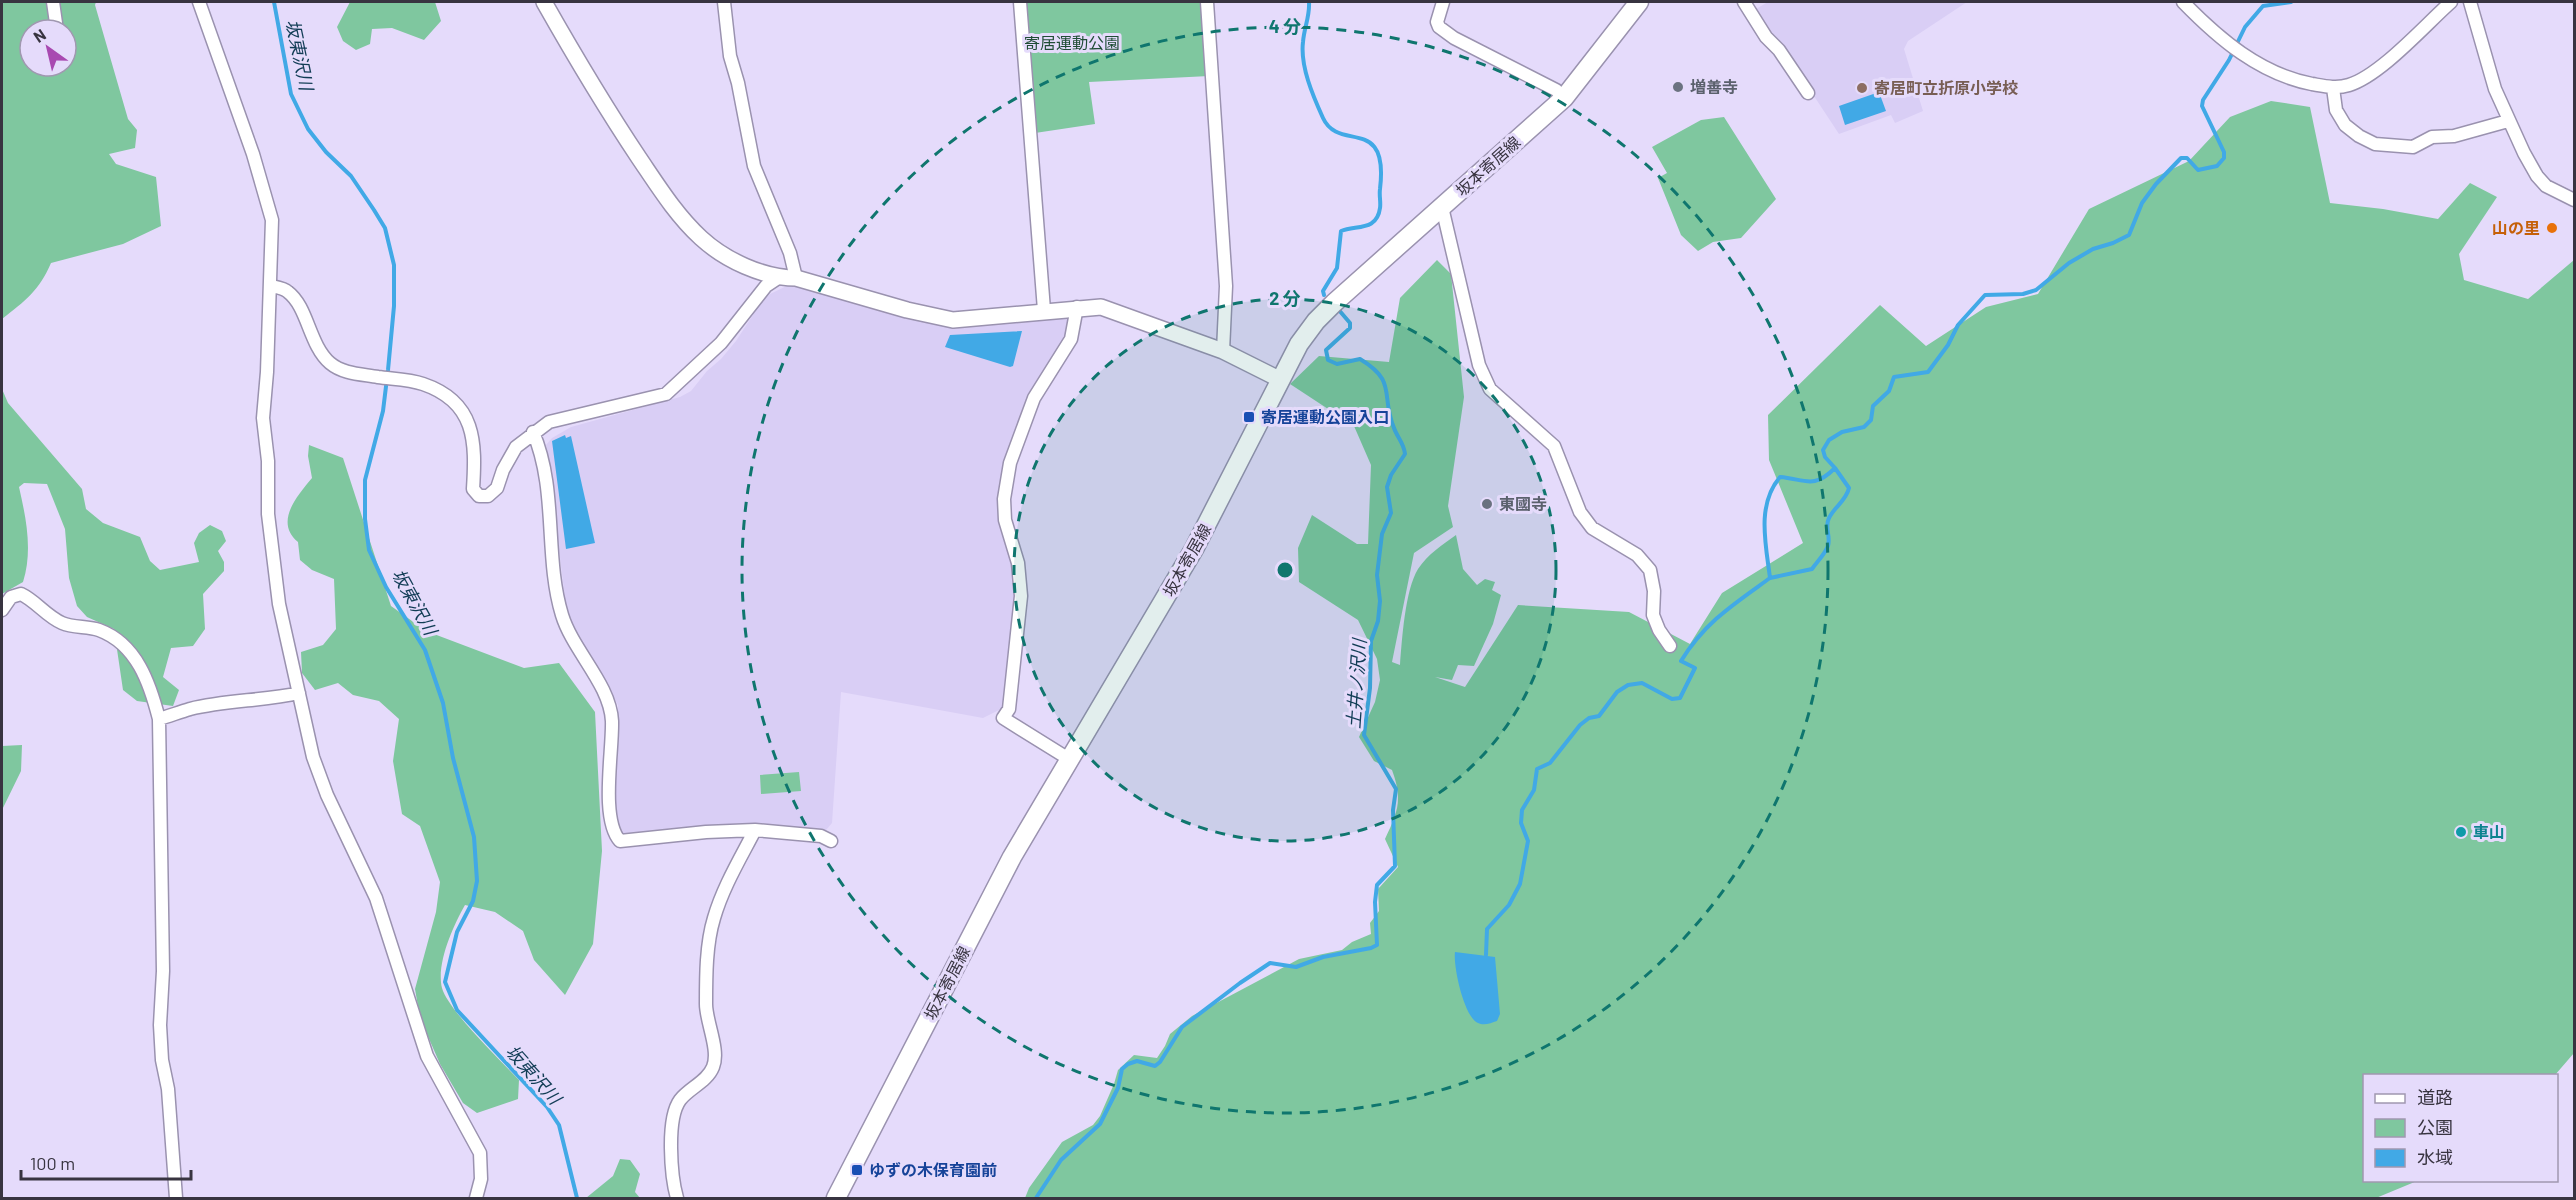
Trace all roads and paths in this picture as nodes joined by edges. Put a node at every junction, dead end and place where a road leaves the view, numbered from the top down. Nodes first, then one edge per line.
1 (53, 2) edge
2 (198, 2) edge
3 (544, 2) edge
4 (724, 2) edge
5 (1020, 2) edge
6 (1207, 2) edge
7 (1443, 2) edge
8 (1639, 2) edge
9 (2183, 2) edge
10 (2451, 2) edge
11 (2470, 2) edge
12 (1750, 4) edge
13 (55, 18) edge
14 (2332, 88) junction
15 (1808, 93) dead end
16 (1564, 98) junction
17 (2508, 121) junction
18 (2574, 200) edge
19 (1442, 207) junction
20 (778, 278) junction
21 (796, 278) junction
22 (271, 286) junction
23 (1077, 308) junction
24 (1044, 310) junction
25 (1222, 351) junction
26 (1279, 379) junction
27 (533, 432) junction
28 (2, 610) edge
29 (1670, 646) dead end
30 (299, 693) junction
31 (159, 720) junction
32 (1069, 759) junction
33 (754, 830) junction
34 (831, 841) dead end
35 (176, 1198) edge
36 (476, 1198) edge
37 (677, 1198) edge
38 (836, 1198) edge

1 - 13 street
2 - 22 street
3 - 20 street
4 - 21 street
5 - 24 street
6 - 25 street
7 - 16 street
8 - 16 main road, 坂本寄居線
9 - 14 street
10 - 14 street
11 - 17 street
12 - 15 street
14 - 17 street
16 - 19 main road, 坂本寄居線
17 - 18 street
19 - 26 main road, 坂本寄居線
19 - 29 street
20 - 21 street
20 - 27 street
21 - 24 street
22 - 27 street
22 - 30 street
23 - 24 street
23 - 25 street
23 - 32 street
25 - 26 street
26 - 32 main road, 坂本寄居線
27 - 33 street
28 - 31 street
30 - 31 street
30 - 36 street
31 - 35 street
32 - 38 main road, 坂本寄居線
33 - 34 street
33 - 37 street

